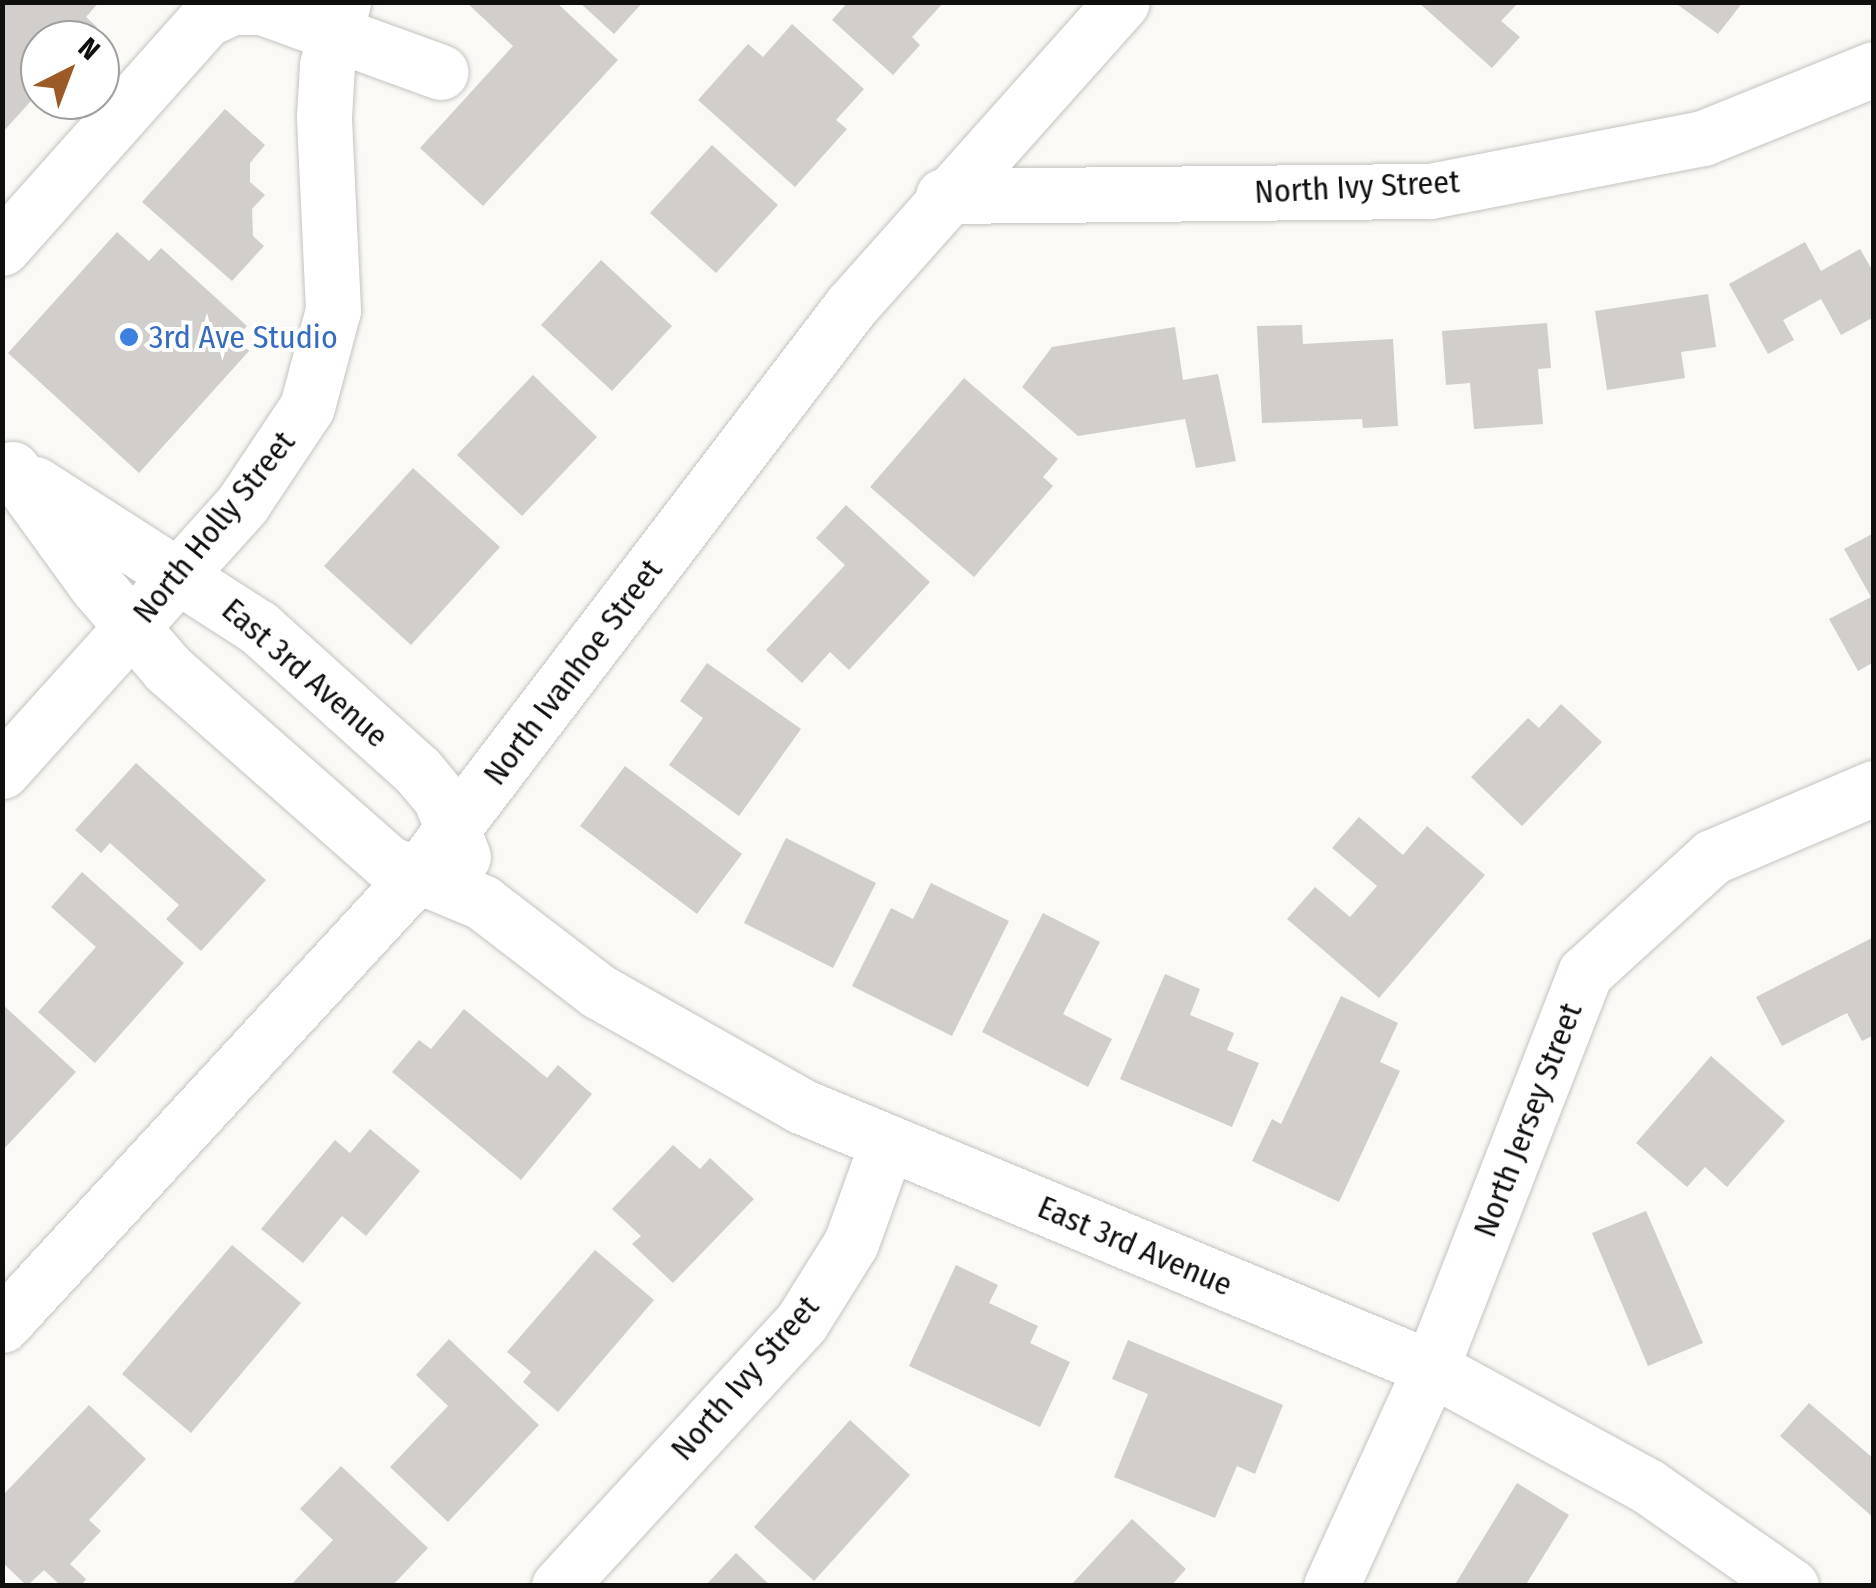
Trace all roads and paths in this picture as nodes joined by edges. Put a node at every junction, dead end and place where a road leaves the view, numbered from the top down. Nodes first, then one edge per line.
1 (1122, 2) edge
2 (339, 17) edge
3 (1874, 69) edge
4 (441, 72) dead end
5 (944, 196) junction
6 (2, 248) edge
7 (8, 465) edge
8 (180, 573) junction
9 (131, 628) junction
10 (2, 771) edge
11 (1874, 788) edge
12 (454, 830) junction
13 (418, 874) junction
14 (482, 902) junction
15 (887, 1143) junction
16 (2, 1325) edge
17 (1431, 1368) junction
18 (559, 1586) edge
19 (1331, 1586) edge
20 (1792, 1586) edge

1 - 5 street, North Ivanhoe Street
2 - 4 street
2 - 6 street
2 - 8 street, North Holly Street
3 - 5 street, North Ivy Street
5 - 12 street, North Ivanhoe Street
7 - 8 street, East 3rd Avenue
7 - 9 street, East 3rd Avenue
8 - 9 street, North Holly Street
8 - 12 street, East 3rd Avenue
9 - 10 street, North Holly Street
9 - 13 street, East 3rd Avenue
11 - 17 street, North Jersey Street
12 - 13 street, North Ivanhoe Street
12 - 14 street, East 3rd Avenue
13 - 14 street, East 3rd Avenue
13 - 16 street, North Ivanhoe Street
14 - 15 street, East 3rd Avenue
15 - 17 street, East 3rd Avenue
15 - 18 street, North Ivy Street
17 - 19 street, North Jersey Street
17 - 20 street, East 3rd Avenue

